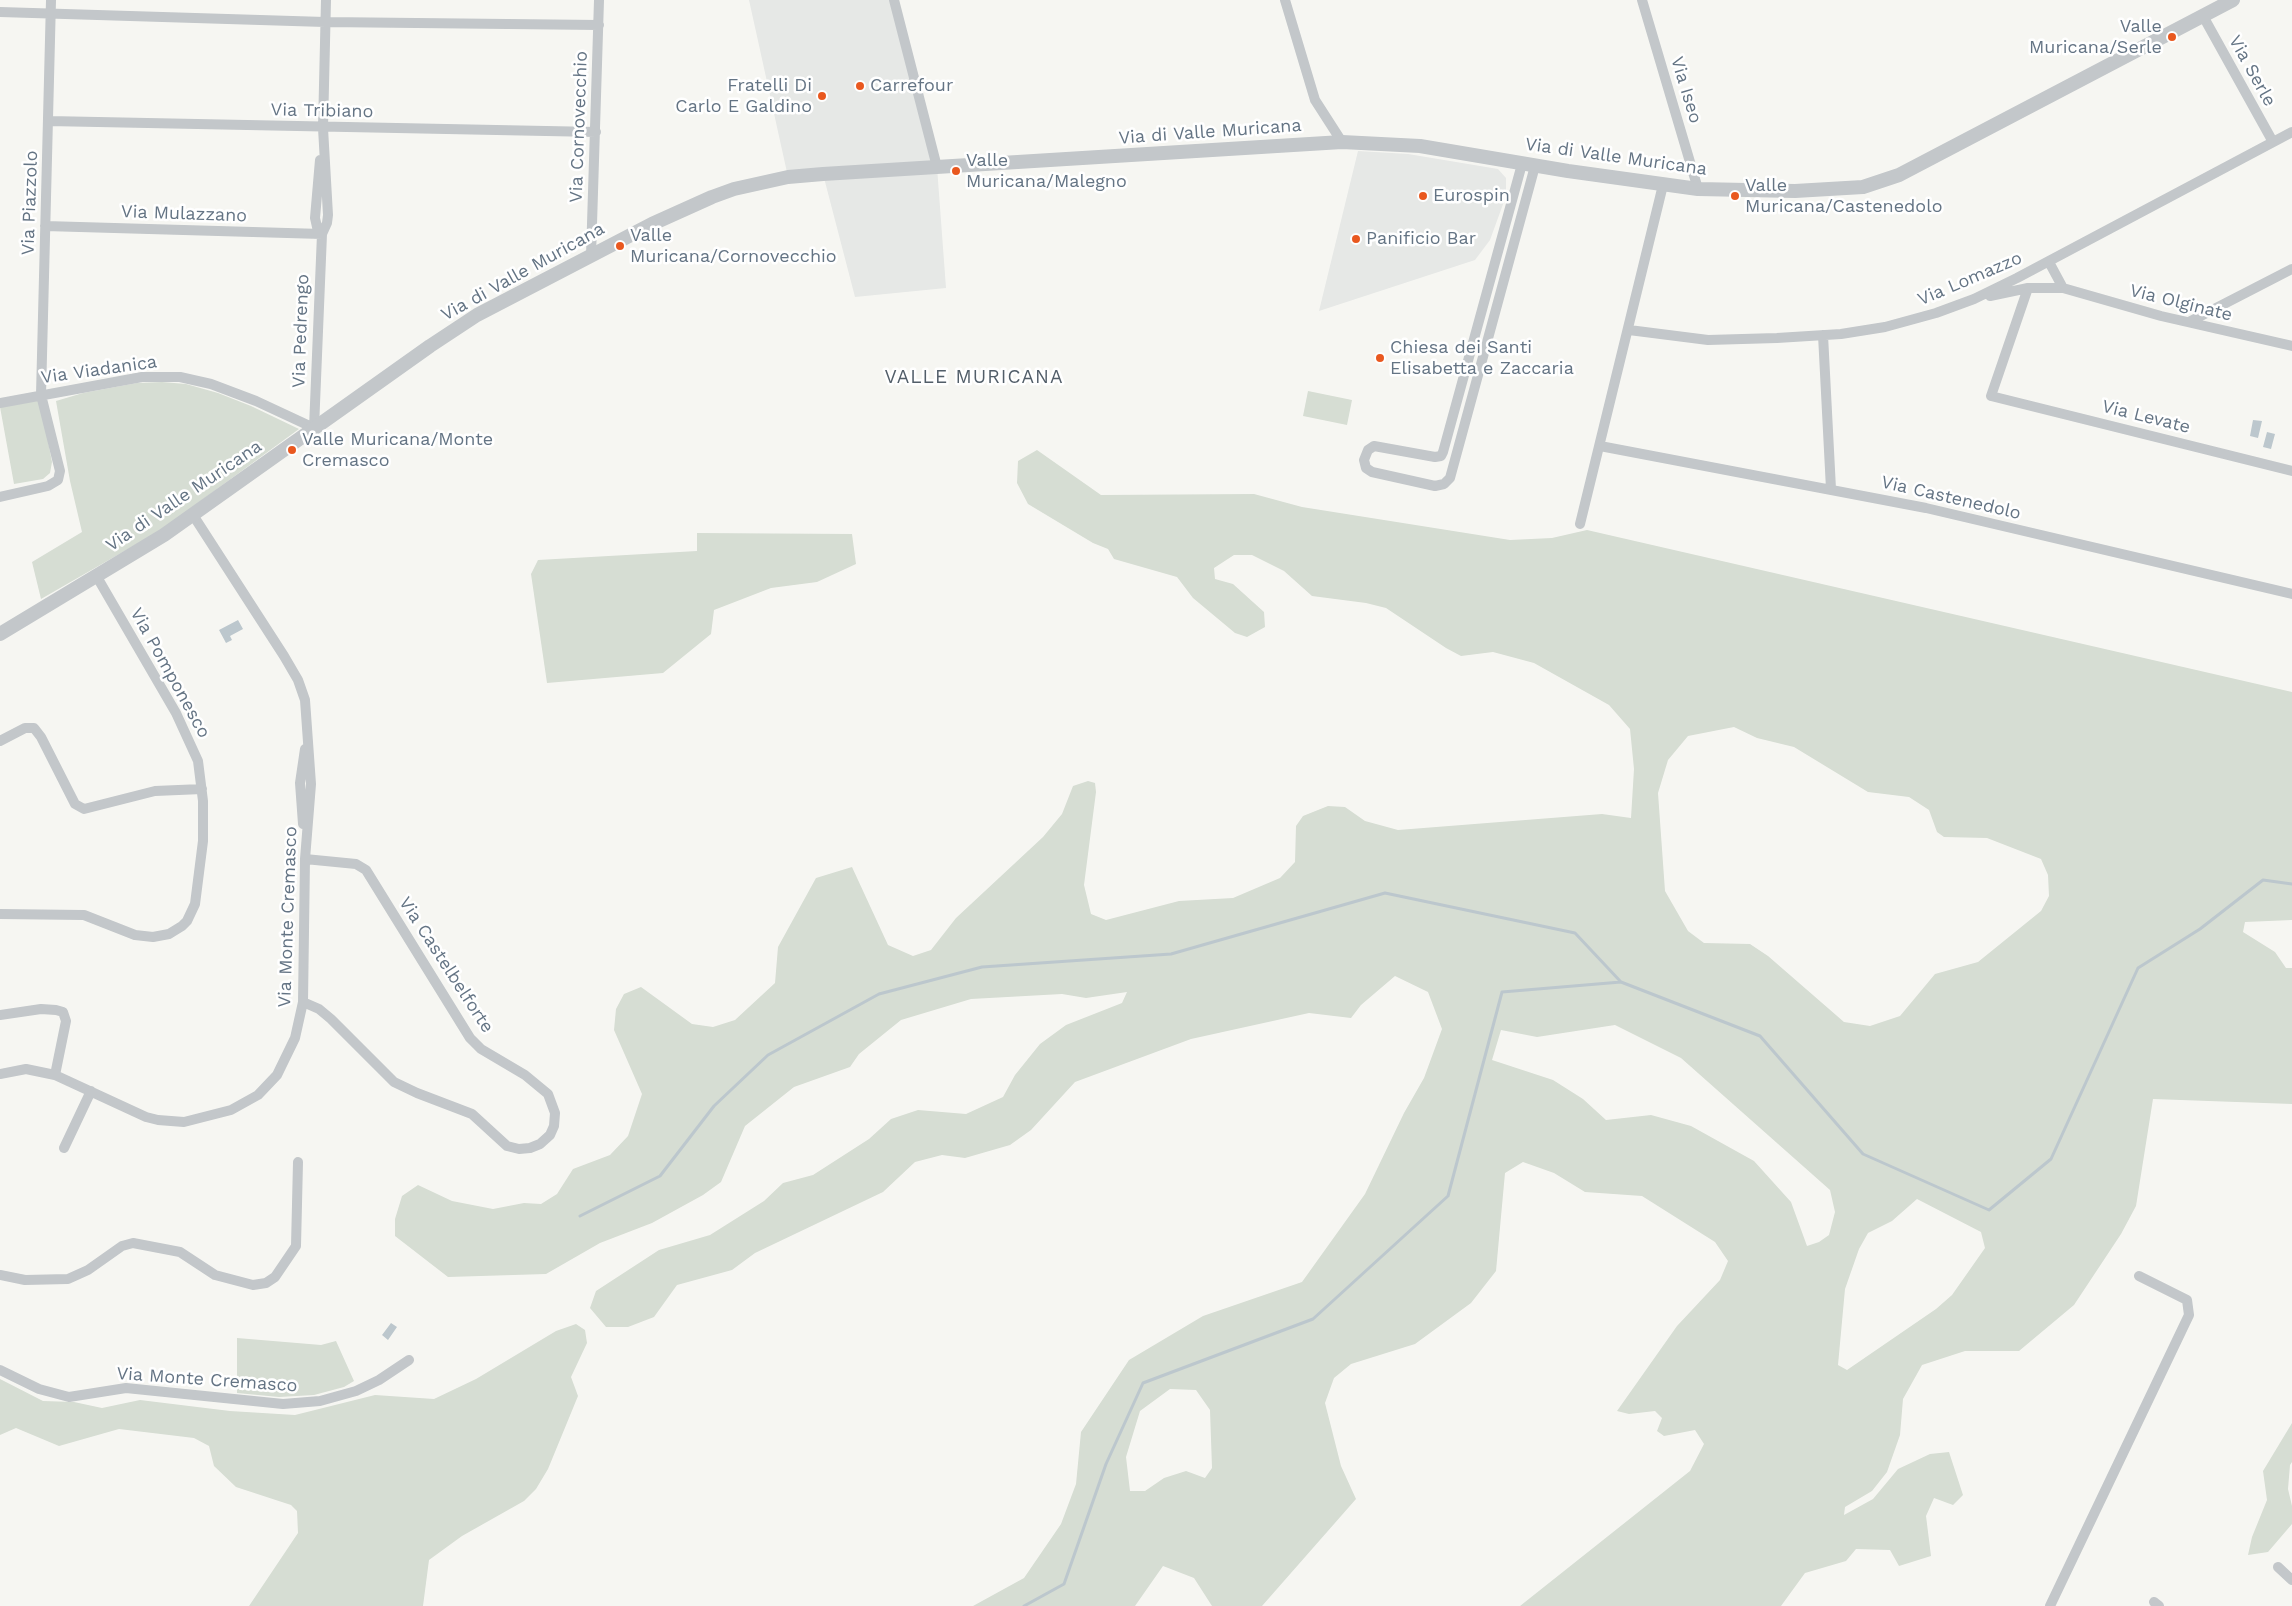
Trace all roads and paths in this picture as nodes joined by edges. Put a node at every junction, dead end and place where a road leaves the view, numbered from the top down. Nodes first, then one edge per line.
1 (50, 0) edge
2 (326, 0) edge
3 (599, 0) edge
4 (894, 0) edge
5 (1285, 0) edge
6 (1642, 0) edge
7 (2233, 0) edge
8 (0, 12) edge
9 (50, 13) junction
10 (2203, 16) junction
11 (325, 22) junction
12 (599, 25) junction
13 (48, 121) junction
14 (323, 128) junction
15 (596, 132) junction
16 (2292, 132) edge
17 (1342, 142) junction
18 (2273, 142) junction
19 (1529, 165) junction
20 (937, 167) junction
21 (1663, 185) junction
22 (1698, 189) junction
23 (45, 226) junction
24 (322, 234) junction
25 (591, 256) junction
26 (2049, 262) junction
27 (2292, 269) edge
28 (2028, 288) junction
29 (2063, 288) junction
30 (1974, 299) junction
31 (2189, 322) junction
32 (1629, 330) junction
33 (1824, 335) junction
34 (2292, 346) edge
35 (41, 395) junction
36 (0, 403) edge
37 (314, 428) junction
38 (1600, 446) junction
39 (2292, 471) edge
40 (1831, 489) junction
41 (0, 497) edge
42 (193, 515) junction
43 (1580, 524) dead end
44 (97, 576) junction
45 (2292, 594) edge
46 (0, 634) edge
47 (0, 741) edge
48 (202, 789) junction
49 (305, 859) junction
50 (0, 914) edge
51 (303, 1002) junction
52 (0, 1015) edge
53 (0, 1074) edge
54 (55, 1075) junction
55 (91, 1091) junction
56 (64, 1148) dead end
57 (298, 1162) dead end
58 (0, 1275) edge
59 (2139, 1276) dead end
60 (409, 1360) dead end
61 (0, 1370) edge
62 (2278, 1567) dead end
63 (2292, 1580) edge
64 (2050, 1606) edge

1 - 9 street, Via Piazzolo
2 - 11 street, Via Pedrengo
3 - 12 street, Via Cornovecchio
4 - 20 street
5 - 17 street
6 - 22 street, Via Iseo
7 - 10 street, Via di Valle Muricana
8 - 9 street
9 - 11 street
9 - 13 street, Via Piazzolo
10 - 18 street, Via Serle
10 - 22 street, Via di Valle Muricana
11 - 12 street
11 - 14 street, Via Pedrengo
12 - 15 street, Via Cornovecchio
13 - 14 street, Via Tribiano
13 - 23 street, Via Piazzolo
14 - 15 street, Via Tribiano
14 - 24 street, Via Pedrengo
15 - 25 street, Via Cornovecchio
16 - 18 street, Via Lomazzo
17 - 19 street, Via di Valle Muricana
17 - 20 street, Via di Valle Muricana
18 - 26 street, Via Lomazzo
19 - 19 street
19 - 21 street, Via di Valle Muricana
20 - 25 street, Via di Valle Muricana
21 - 22 street, Via di Valle Muricana
21 - 32 street
23 - 24 street, Via Mulazzano
23 - 35 street, Via Piazzolo
24 - 37 street, Via Pedrengo
25 - 37 street, Via di Valle Muricana
26 - 29 street
26 - 30 street, Via Lomazzo
27 - 31 street
28 - 29 street, Via Olginate
28 - 30 street, Via Olginate
28 - 39 street, Via Levate
29 - 31 street, Via Olginate
30 - 33 street, Via Lomazzo
31 - 34 street, Via Olginate
32 - 33 street, Via Lomazzo
32 - 38 street
33 - 40 street
35 - 36 street, Via Viadanica
35 - 37 street, Via Viadanica
35 - 41 street, Via Piazzolo
37 - 42 street, Via di Valle Muricana
38 - 40 street, Via Castenedolo
38 - 43 street
40 - 45 street, Via Castenedolo
42 - 44 street, Via di Valle Muricana
42 - 49 street, Via Monte Cremasco
44 - 46 street, Via di Valle Muricana
44 - 48 street, Via Pomponesco
47 - 48 street
48 - 50 street, Via Pomponesco
49 - 51 street, Via Monte Cremasco
49 - 51 street, Via Castelbelforte
51 - 55 street, Via Monte Cremasco
52 - 54 street
53 - 54 street, Via Monte Cremasco
54 - 55 street, Via Monte Cremasco
55 - 56 street
57 - 58 street
59 - 64 street
60 - 61 street, Via Monte Cremasco
62 - 63 street

